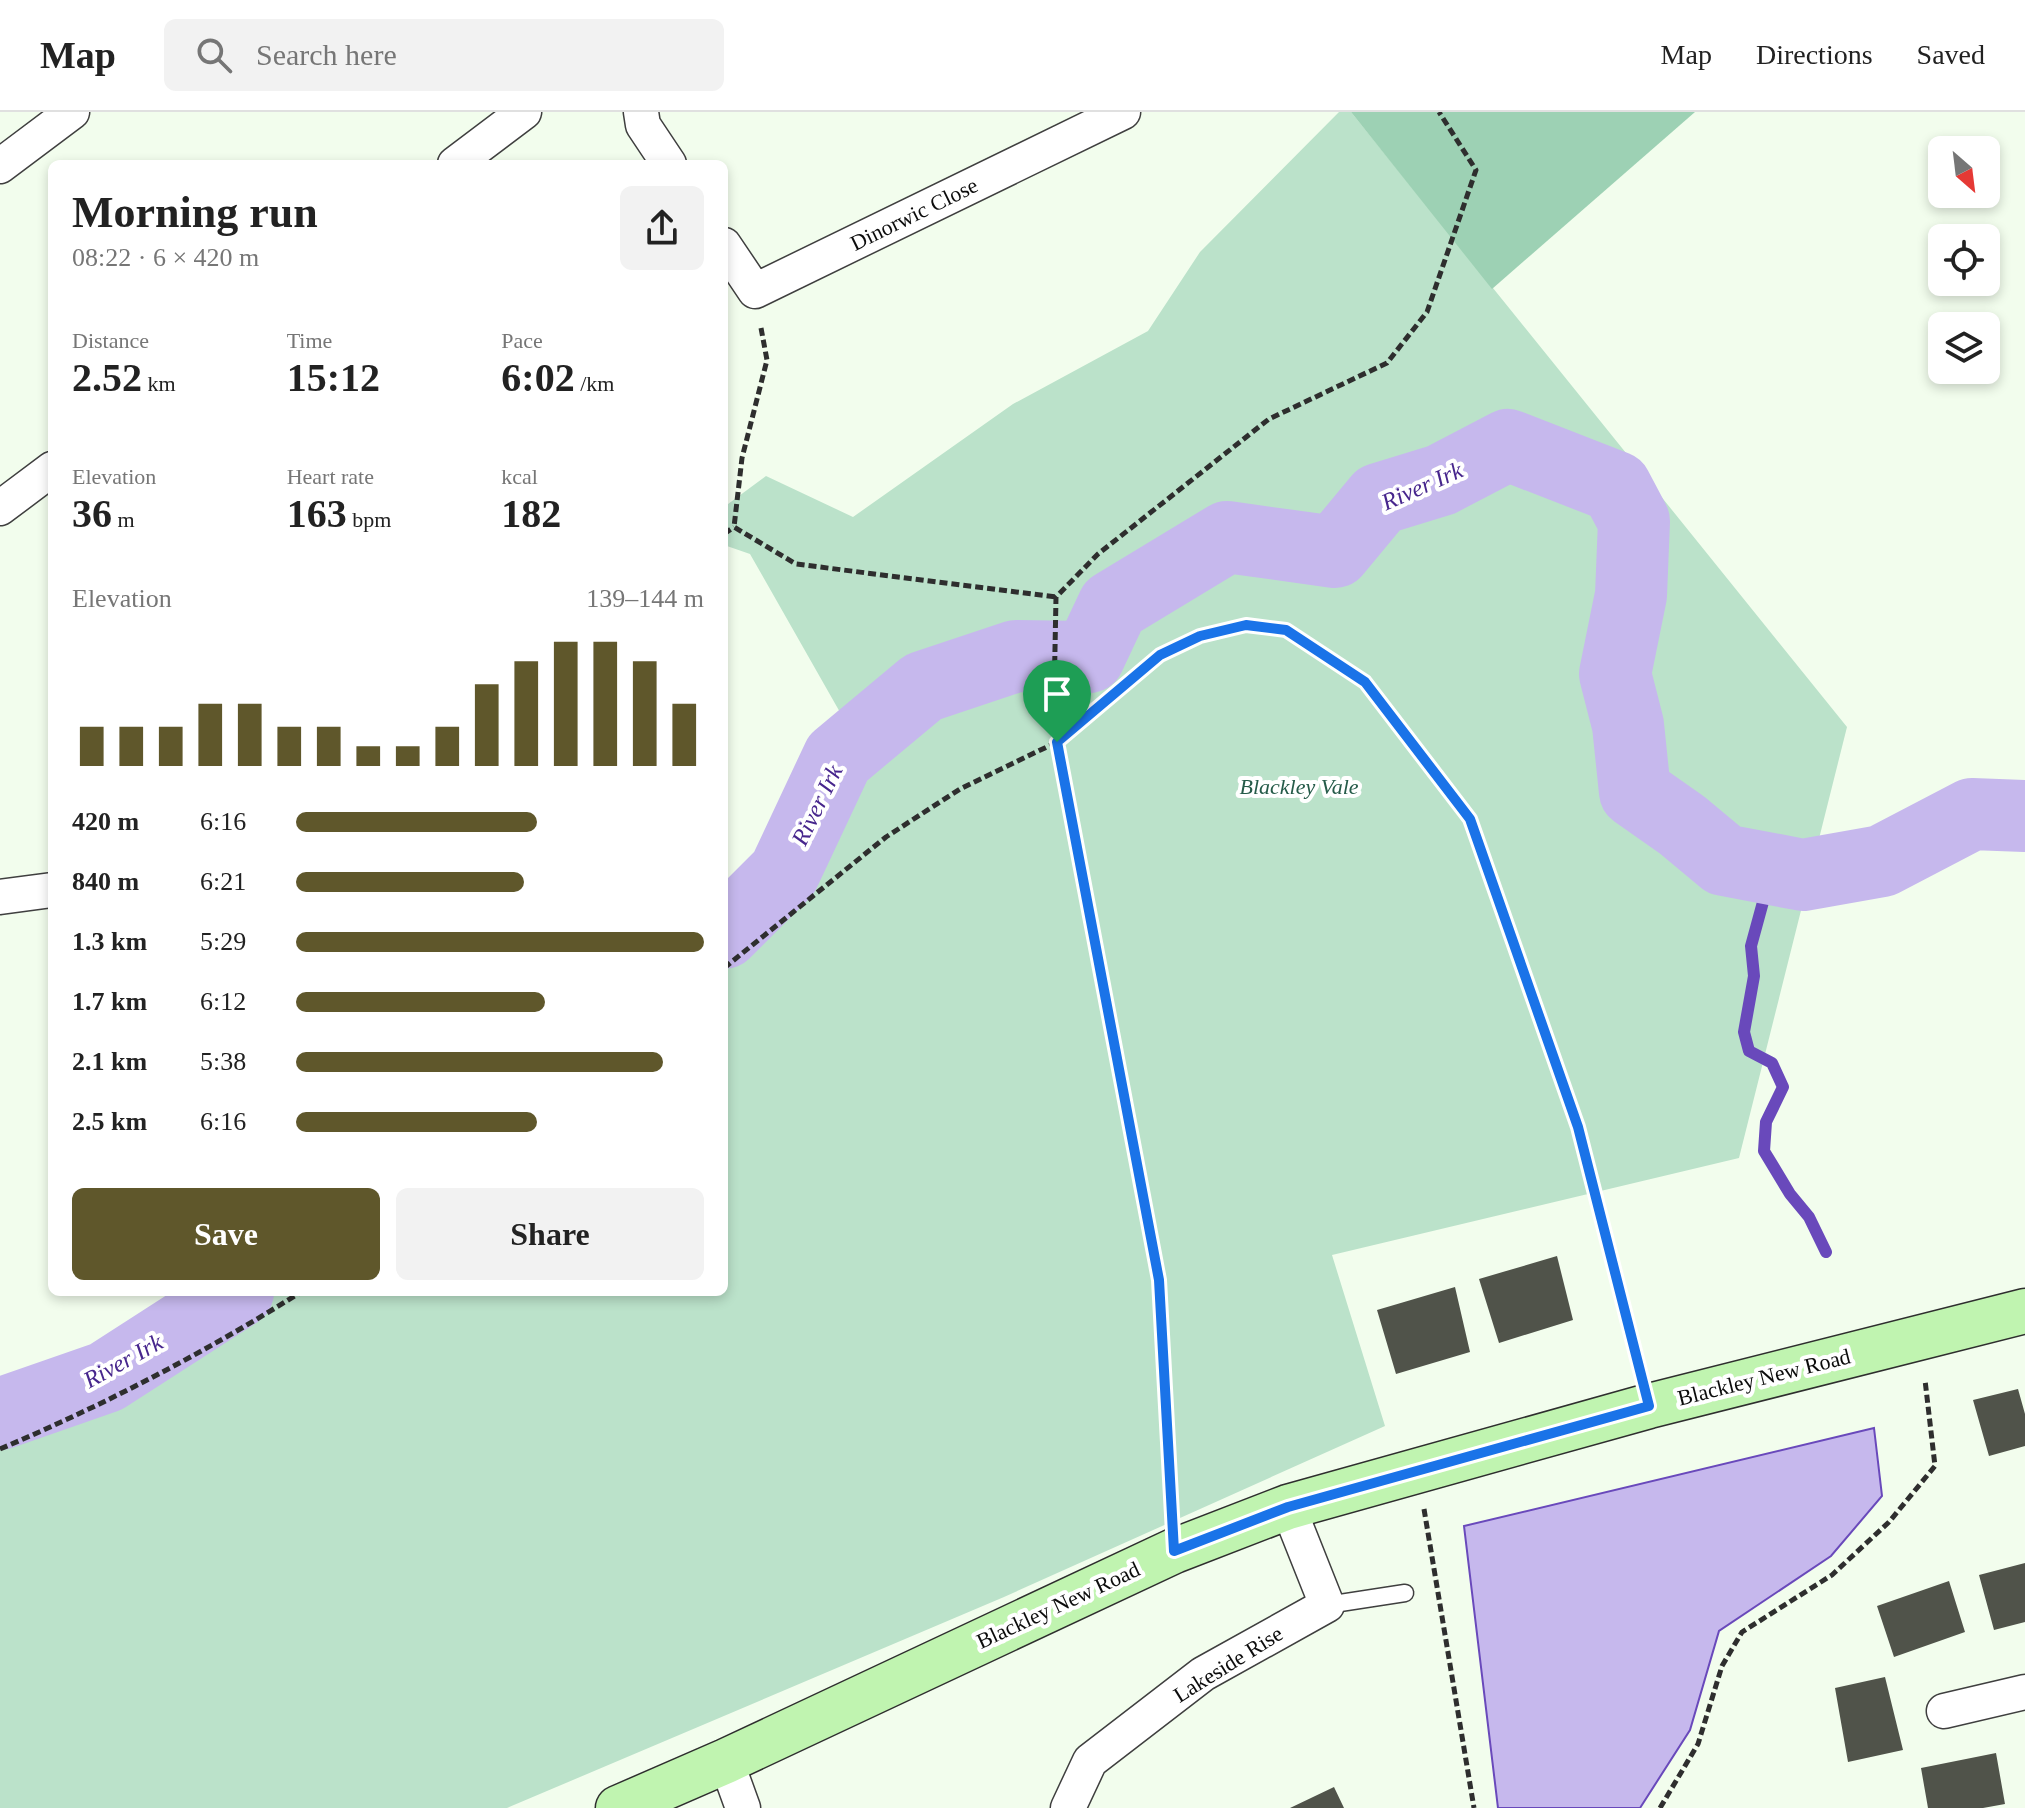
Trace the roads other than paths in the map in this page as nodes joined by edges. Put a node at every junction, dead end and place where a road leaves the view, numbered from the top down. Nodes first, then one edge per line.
1 (72, 112) edge
2 (524, 112) edge
3 (641, 112) edge
4 (1123, 112) edge
5 (460, 160) edge
6 (666, 160) edge
7 (0, 166) edge
8 (728, 251) edge
9 (48, 472) edge
10 (0, 508) edge
11 (48, 891) edge
12 (0, 897) edge
13 (2025, 1311) edge
14 (1288, 1507) junction
15 (1405, 1593) dead end
16 (1327, 1605) junction
17 (2025, 1692) edge
18 (1944, 1711) dead end
19 (726, 1761) junction
20 (618, 1808) edge
21 (743, 1808) edge
22 (1068, 1808) edge

1 - 7 street
2 - 5 street
3 - 6 street
4 - 8 street, Dinorwic Close
9 - 10 street
11 - 12 street
13 - 14 street, Blackley New Road
14 - 16 street
14 - 19 street, Blackley New Road
15 - 16 lane
16 - 22 street, Lakeside Rise
17 - 18 street
19 - 20 street, Blackley New Road
19 - 21 street

